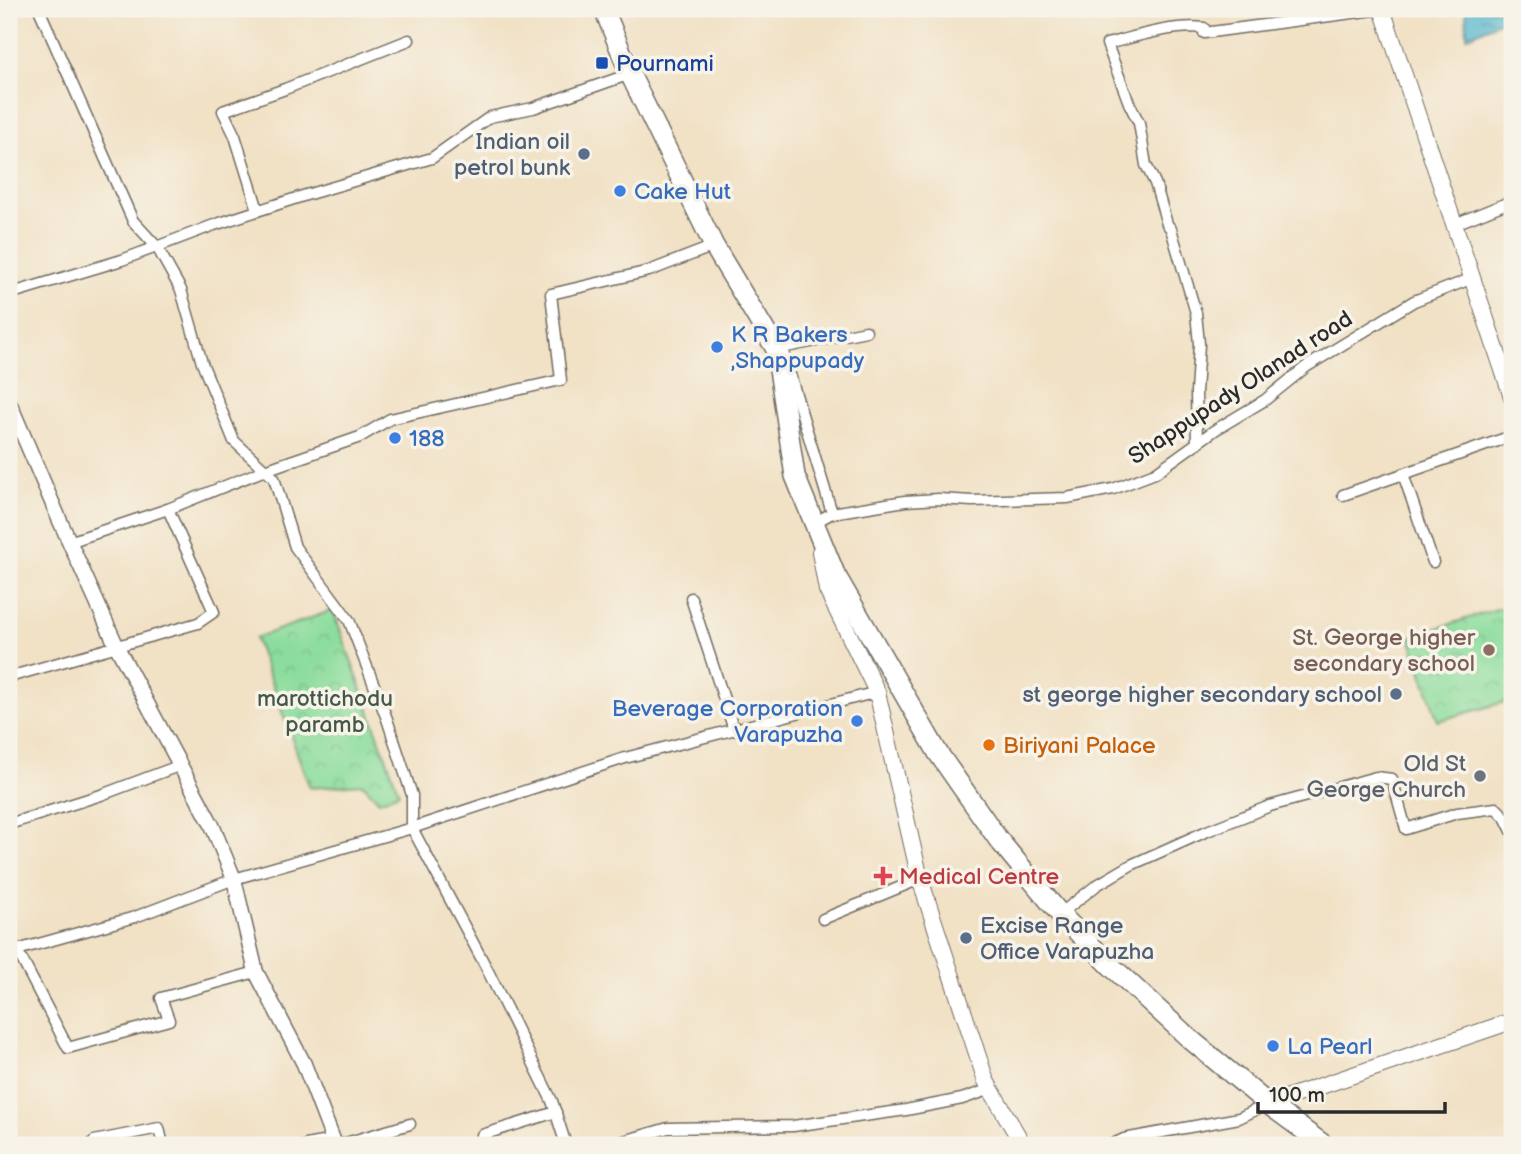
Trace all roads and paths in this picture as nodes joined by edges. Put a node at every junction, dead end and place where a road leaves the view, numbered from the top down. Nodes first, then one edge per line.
1 (39, 9) edge
2 (604, 9) edge
3 (1382, 9) edge
4 (409, 40) dead end
5 (630, 74) junction
6 (1512, 201) edge
7 (258, 210) junction
8 (1455, 224) junction
9 (714, 246) junction
10 (157, 247) junction
11 (1473, 278) junction
12 (9, 294) edge
13 (866, 331) dead end
14 (776, 349) junction
15 (1512, 397) edge
16 (9, 402) edge
17 (1512, 436) edge
18 (1197, 443) junction
19 (265, 470) junction
20 (1403, 474) junction
21 (1343, 495) dead end
22 (168, 509) junction
23 (832, 513) junction
24 (814, 523) junction
25 (69, 542) junction
26 (1433, 562) dead end
27 (691, 598) dead end
28 (117, 646) junction
29 (9, 677) edge
30 (877, 692) junction
31 (734, 730) junction
32 (181, 765) junction
33 (9, 824) edge
34 (412, 828) junction
35 (1512, 831) edge
36 (234, 879) junction
37 (920, 879) junction
38 (1060, 914) junction
39 (823, 919) dead end
40 (9, 939) edge
41 (17, 950) junction
42 (256, 972) junction
43 (1512, 1021) edge
44 (991, 1089) junction
45 (1268, 1104) junction
46 (556, 1112) junction
47 (410, 1124) dead end
48 (482, 1135) dead end
49 (94, 1141) dead end
50 (336, 1143) edge
51 (163, 1145) edge
52 (306, 1145) edge
53 (566, 1145) edge
54 (610, 1145) edge
55 (1023, 1145) edge
56 (1111, 1145) edge
57 (1324, 1145) edge

1 - 10 street
2 - 5 highway
3 - 8 main road
3 - 18 street
4 - 7 street
5 - 7 street
5 - 9 highway
6 - 8 street
7 - 10 street
8 - 11 main road
9 - 14 highway
9 - 19 street
10 - 12 street
10 - 19 street
11 - 15 main road
11 - 18 street, Shappupady Olanad road
13 - 14 street
14 - 23 street
14 - 24 highway
16 - 25 street
17 - 20 street
18 - 23 street, Shappupady Olanad road
19 - 22 street
19 - 34 street
20 - 21 street
20 - 26 street
22 - 25 street
22 - 28 street
23 - 24 street, Shappupady Olanad road
24 - 30 main road
24 - 38 highway
25 - 28 street
27 - 31 street
28 - 29 street
28 - 32 street
30 - 31 street
30 - 37 main road
31 - 34 street
32 - 33 street
32 - 36 street
34 - 36 street
34 - 46 street
35 - 38 street
36 - 41 street
36 - 42 street
37 - 39 street
37 - 44 main road
38 - 45 highway
40 - 41 street
41 - 42 street
42 - 50 street
43 - 45 main road
44 - 54 street
44 - 55 main road
45 - 56 street
45 - 57 highway
46 - 48 street
46 - 53 street
47 - 50 street
49 - 51 street
50 - 52 street

